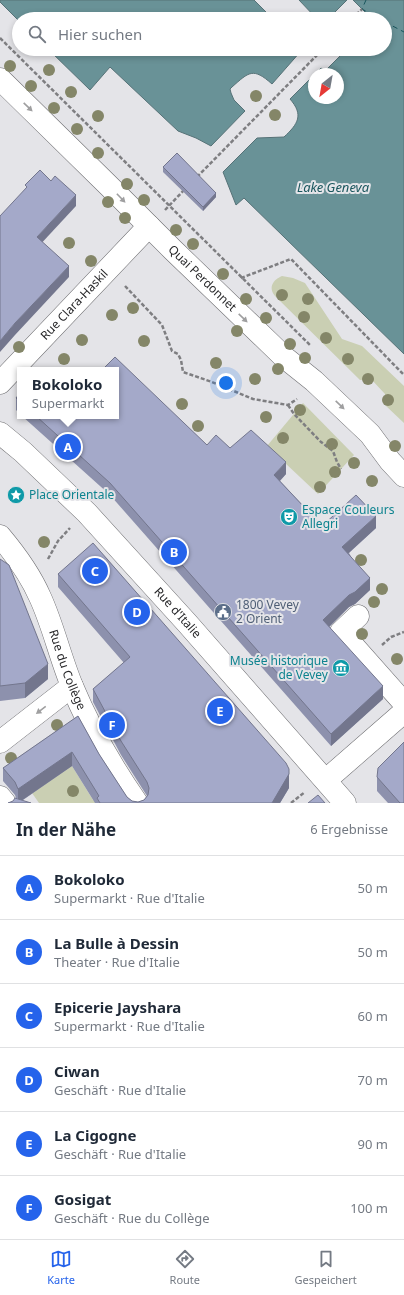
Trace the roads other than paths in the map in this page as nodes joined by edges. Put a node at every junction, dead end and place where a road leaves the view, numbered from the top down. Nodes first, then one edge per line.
1 (0, 79) edge
2 (149, 226) junction
3 (0, 383) edge
4 (0, 433) edge
5 (404, 476) edge
6 (0, 536) edge
7 (358, 616) dead end
8 (72, 686) junction
9 (404, 703) edge
10 (404, 712) edge
11 (0, 742) edge
12 (326, 780) junction
13 (0, 797) edge
14 (5, 803) edge
15 (137, 803) edge
16 (345, 803) edge

1 -> 2 street, Quai Perdonnet
2 - 3 street, Rue Clara-Haskil
2 -> 5 street, Quai Perdonnet
4 - 12 street, Rue d'Italie
6 - 8 street, Rue du Collège
7 - 9 street
8 -> 11 street
8 - 15 street, Rue du Collège
10 - 12 street
12 - 16 street, Rue d'Italie
13 - 14 street

